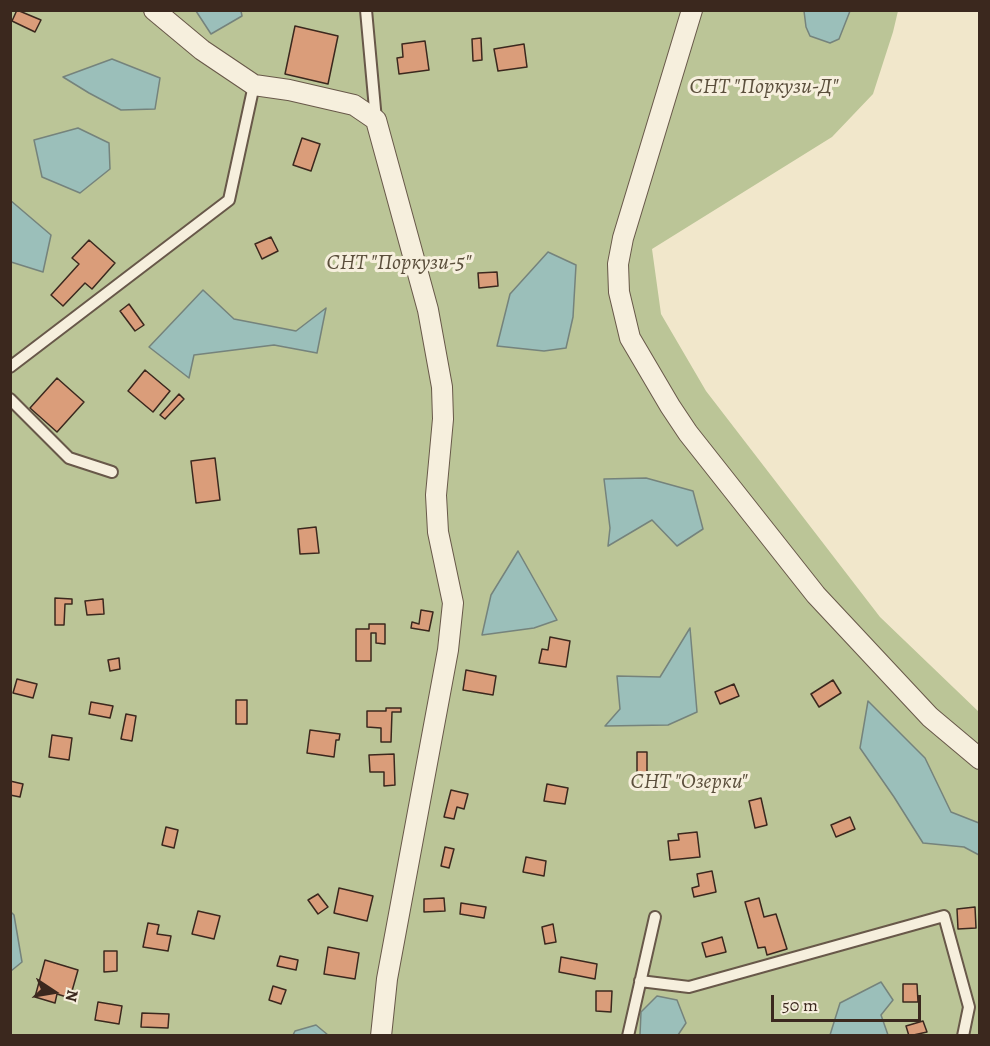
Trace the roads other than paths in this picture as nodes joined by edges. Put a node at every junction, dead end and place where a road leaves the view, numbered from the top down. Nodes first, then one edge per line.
1 (154, 10) edge
2 (366, 10) edge
3 (692, 10) edge
4 (254, 86) junction
5 (376, 120) junction
6 (10, 367) edge
7 (10, 399) edge
8 (112, 472) dead end
9 (980, 759) edge
10 (656, 916) dead end
11 (640, 981) junction
12 (381, 1035) edge
13 (628, 1035) edge
14 (963, 1035) edge

1 - 4 street
2 - 5 lane
3 - 9 street
4 - 5 street
4 - 6 lane
5 - 12 street
7 - 8 lane
10 - 11 lane
11 - 13 lane
11 - 14 lane

